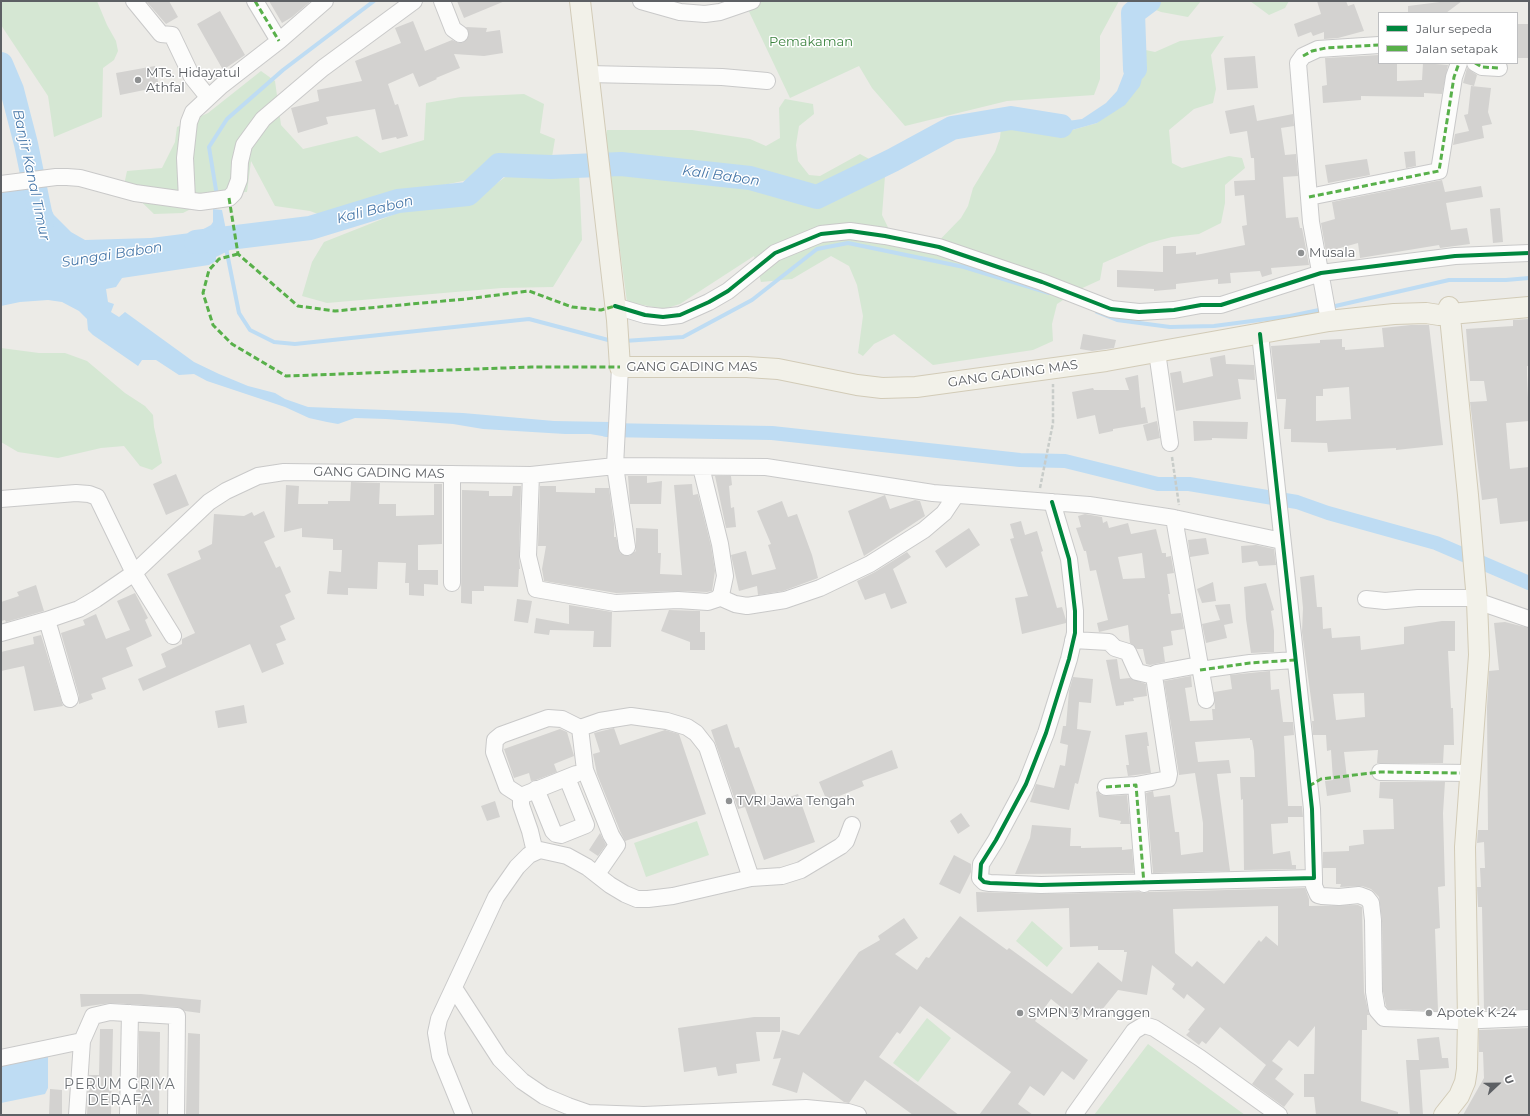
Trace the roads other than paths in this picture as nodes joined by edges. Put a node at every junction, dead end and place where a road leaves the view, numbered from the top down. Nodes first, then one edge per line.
1 (134, 1) edge
2 (255, 1) edge
3 (325, 1) edge
4 (414, 1) edge
5 (442, 1) edge
6 (580, 1) edge
7 (641, 1) edge
8 (752, 1) edge
9 (460, 34) dead end
10 (279, 41) junction
11 (1378, 45) edge
12 (1459, 64) edge
13 (1477, 64) edge
14 (1500, 68) dead end
15 (588, 74) junction
16 (767, 81) dead end
17 (208, 97) junction
18 (1, 184) edge
19 (1309, 197) junction
20 (187, 199) junction
21 (1529, 253) edge
22 (1321, 276) junction
23 (1529, 299) edge
24 (1529, 307) edge
25 (1441, 312) junction
26 (616, 313) junction
27 (1328, 315) junction
28 (1260, 334) junction
29 (1157, 352) junction
30 (620, 366) junction
31 (1170, 448) road end
32 (616, 459) junction
33 (701, 467) junction
34 (452, 474) junction
35 (531, 474) junction
36 (956, 495) junction
37 (1, 499) edge
38 (1052, 502) junction
39 (1176, 512) junction
40 (1282, 541) junction
41 (627, 547) dead end
42 (134, 573) junction
43 (452, 583) dead end
44 (719, 597) junction
45 (1366, 599) dead end
46 (1473, 599) junction
47 (1529, 619) edge
48 (47, 620) junction
49 (1, 633) edge
50 (173, 636) dead end
51 (1073, 640) junction
52 (1295, 660) junction
53 (1200, 668) junction
54 (1154, 676) junction
55 (70, 699) dead end
56 (1206, 700) dead end
57 (580, 728) junction
58 (585, 770) junction
59 (1380, 772) dead end
60 (1465, 772) junction
61 (567, 778) junction
62 (1136, 785) junction
63 (1106, 787) dead end
64 (536, 789) junction
65 (521, 796) junction
66 (599, 808) junction
67 (582, 815) junction
68 (852, 825) dead end
69 (535, 852) junction
70 (597, 874) junction
71 (751, 878) junction
72 (1314, 878) junction
73 (1144, 884) junction
74 (454, 988) junction
75 (130, 1013) junction
76 (1529, 1018) edge
77 (1462, 1020) junction
78 (82, 1041) junction
79 (1, 1058) edge
80 (752, 1112) edge
81 (77, 1115) edge
82 (128, 1115) edge
83 (176, 1115) edge
84 (464, 1115) edge
85 (858, 1115) edge
86 (1074, 1115) edge
87 (1279, 1115) edge
88 (1432, 1115) edge
89 (1444, 1115) edge

1 - 17 street
2 - 10 street
3 - 10 street
4 - 20 street
5 - 9 street
6 - 15 main road
7 - 8 street
10 - 17 street
11 - 19 street
12 - 19 street
13 - 14 street
15 - 16 street
15 - 26 main road
17 - 20 street
18 - 20 street
19 - 22 street
21 - 22 street
22 - 26 street
22 - 27 street
23 - 25 main road
24 - 25 main road
25 - 27 main road, GANG GADING MAS
25 - 46 main road
26 - 30 main road
27 - 28 main road, GANG GADING MAS
28 - 29 main road, GANG GADING MAS
28 - 40 street
29 - 30 main road, GANG GADING MAS
29 - 31 street
30 - 32 street, GANG GADING MAS
32 - 33 street
32 - 35 street, GANG GADING MAS
32 - 41 street
33 - 36 street
33 - 44 street
34 - 35 street, GANG GADING MAS
34 - 42 street, GANG GADING MAS
34 - 43 street
35 - 44 street
36 - 38 street
36 - 44 street
37 - 42 street
38 - 39 street
38 - 51 street
39 - 40 street
39 - 53 street
40 - 52 street
42 - 48 street, GANG GADING MAS
42 - 50 street
45 - 46 street
46 - 47 street
46 - 60 main road
48 - 49 street, GANG GADING MAS
48 - 55 street
51 - 54 street
51 - 73 street
52 - 53 street
52 - 72 street
53 - 54 street
53 - 56 street
54 - 62 street
57 - 58 street
57 - 65 street
57 - 71 street
58 - 61 street
58 - 66 street
59 - 60 street
60 - 77 main road
61 - 64 street
61 - 67 street
62 - 63 street
62 - 73 street
64 - 65 street
64 - 67 street
65 - 69 street
66 - 67 street
66 - 70 street
68 - 71 street
69 - 70 street
69 - 74 street
70 - 71 street
72 - 73 street
72 - 77 street
74 - 80 street
74 - 84 street
75 - 78 street
75 - 82 street
75 - 83 street
76 - 77 street
77 - 88 main road
77 - 89 main road
78 - 79 street
78 - 81 street
80 - 85 street
86 - 87 street

